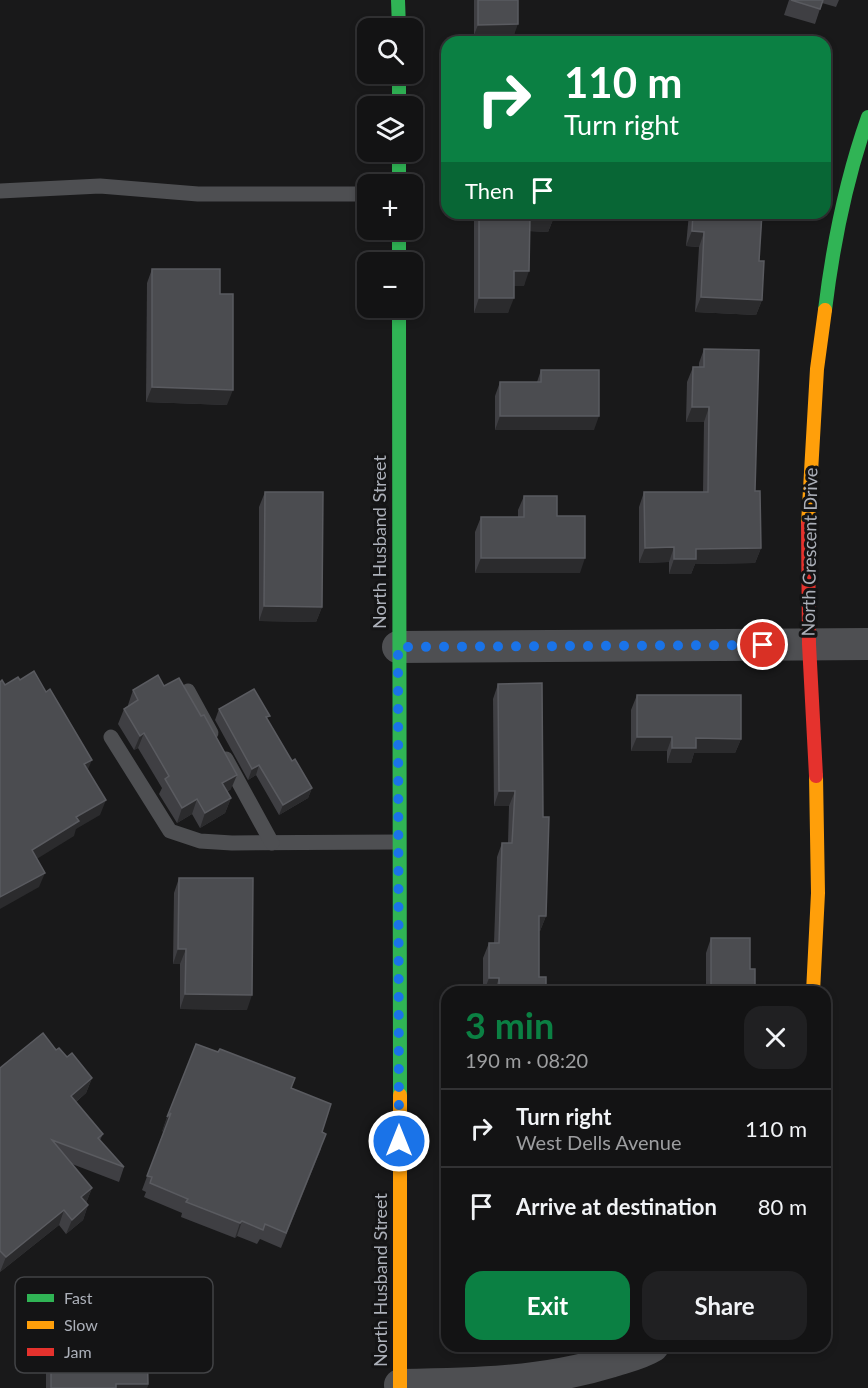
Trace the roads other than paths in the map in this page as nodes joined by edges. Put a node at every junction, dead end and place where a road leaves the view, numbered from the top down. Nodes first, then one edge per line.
1 (398, 0) edge
2 (399, 18) edge
3 (868, 117) edge
4 (0, 191) edge
5 (357, 194) edge
6 (399, 318) edge
7 (809, 644) junction
8 (868, 644) edge
9 (398, 647) junction
10 (188, 691) edge
11 (111, 737) dead end
12 (398, 842) junction
13 (272, 843) junction
14 (813, 986) edge
15 (641, 1352) edge
16 (400, 1387) edge

1 - 2 street
3 - 7 street, North Crescent Drive
4 - 5 lane
6 - 9 street, North Husband Street
7 - 8 street
7 - 9 street
7 - 14 street, North Crescent Drive
9 - 12 street, North Husband Street
10 - 13 lane
11 - 13 lane
12 - 13 lane
12 - 16 street, North Husband Street
15 - 16 street

